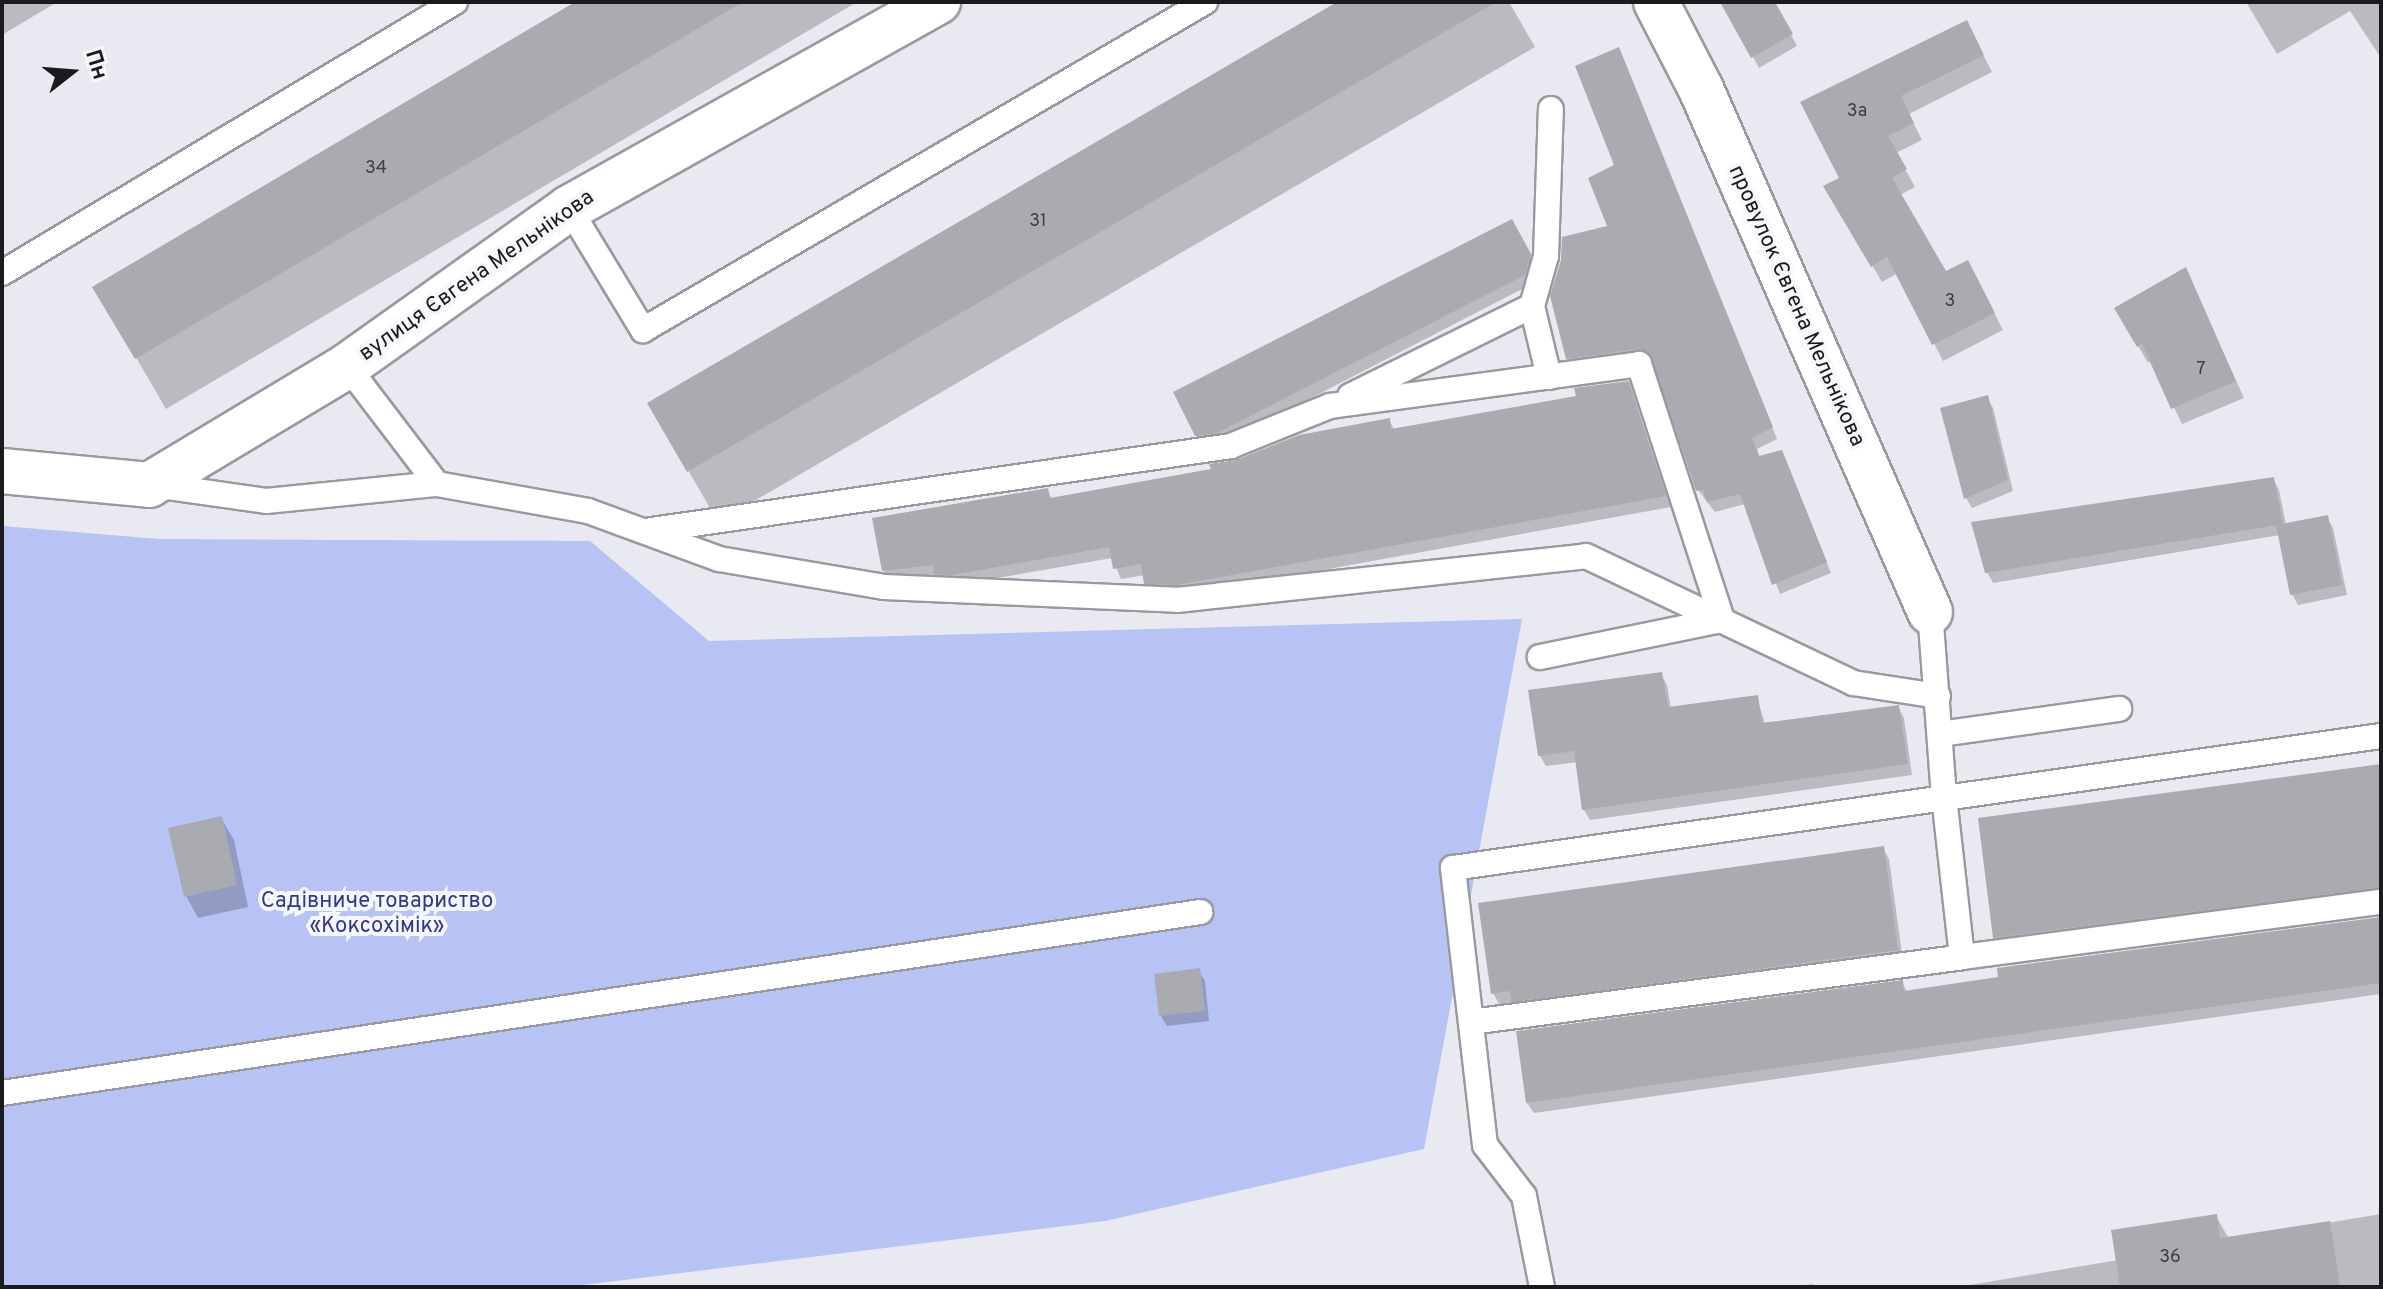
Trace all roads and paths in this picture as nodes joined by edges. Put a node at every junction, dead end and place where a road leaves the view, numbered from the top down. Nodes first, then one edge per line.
1 (455, 2) edge
2 (938, 2) edge
3 (1205, 2) edge
4 (1656, 2) edge
5 (1551, 109) dead end
6 (569, 208) junction
7 (2, 273) edge
8 (1532, 306) junction
9 (347, 366) junction
10 (1549, 377) junction
11 (1330, 406) junction
12 (2, 471) edge
13 (437, 484) junction
14 (149, 485) junction
15 (641, 531) junction
16 (1930, 612) joint
17 (1722, 620) junction
18 (1540, 657) dead end
19 (1938, 696) junction
20 (2119, 709) dead end
21 (1940, 734) junction
22 (2381, 736) edge
23 (1944, 797) junction
24 (2381, 902) edge
25 (1200, 912) dead end
26 (1962, 957) junction
27 (1471, 1022) junction
28 (2, 1093) edge
29 (1542, 1287) edge

1 - 7 lane
2 - 6 street, вулиця Євгена Мельнікова
3 - 6 lane
4 - 16 street, провулок Євгена Мельнікова
5 - 8 lane
6 - 9 street, вулиця Євгена Мельнікова
8 - 10 lane
8 - 11 lane
9 - 13 lane
9 - 14 street, вулиця Євгена Мельнікова
10 - 11 lane
10 - 17 lane
11 - 15 lane
12 - 14 street
13 - 14 lane
13 - 15 lane
15 - 17 lane
16 - 19 lane
17 - 18 lane
17 - 19 lane
19 - 21 lane
20 - 21 lane
21 - 23 lane
22 - 23 lane
23 - 26 lane
23 - 27 lane
24 - 26 lane
25 - 28 lane
26 - 27 lane
27 - 29 lane

